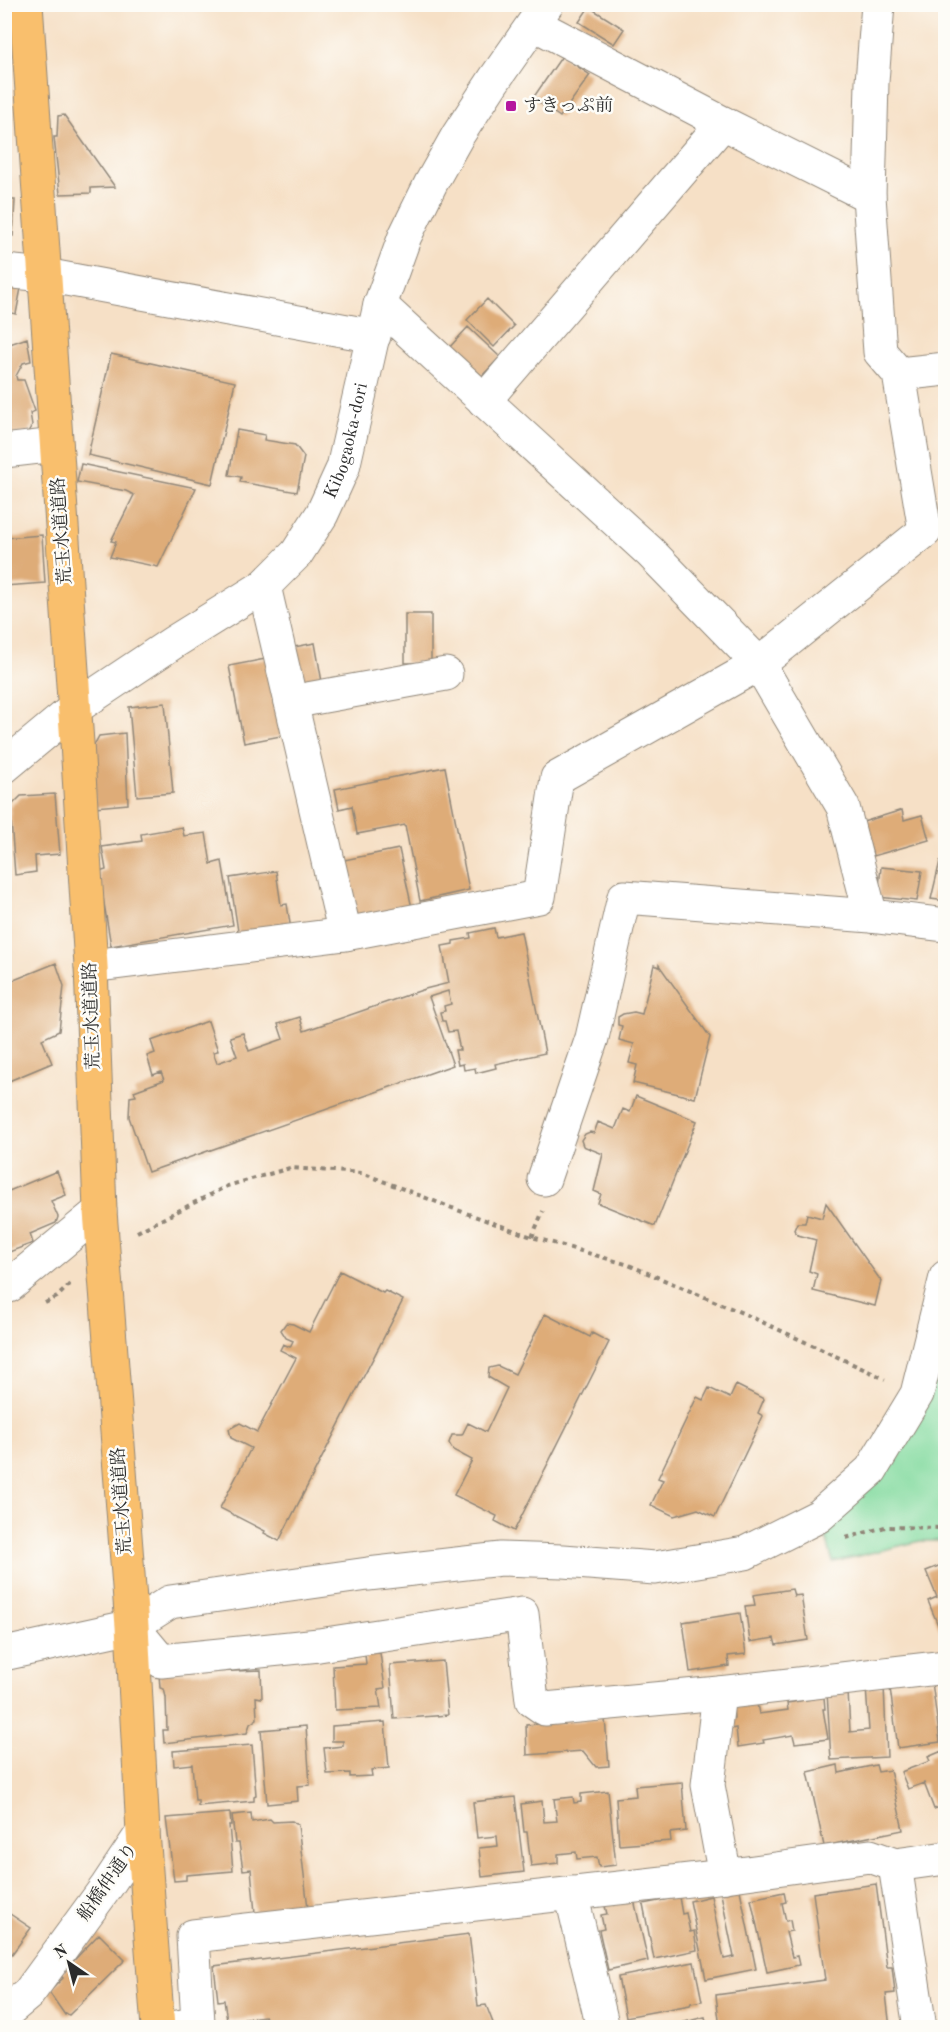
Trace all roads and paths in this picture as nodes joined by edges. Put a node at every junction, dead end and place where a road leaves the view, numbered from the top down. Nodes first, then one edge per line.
1 (27, 4) edge
2 (878, 4) edge
3 (540, 14) edge
4 (723, 123) junction
5 (869, 196) junction
6 (4, 270) edge
7 (45, 275) junction
8 (381, 305) junction
9 (374, 336) junction
10 (945, 369) edge
11 (898, 374) junction
12 (484, 401) junction
13 (56, 445) junction
14 (4, 451) edge
15 (935, 535) edge
16 (264, 586) junction
17 (759, 664) junction
18 (446, 674) dead end
19 (291, 702) junction
20 (75, 708) junction
21 (4, 767) edge
22 (871, 916) junction
23 (945, 925) edge
24 (345, 934) junction
25 (90, 966) junction
26 (544, 1179) dead end
27 (100, 1211) junction
28 (154, 1222) dead end
29 (945, 1277) edge
30 (4, 1287) edge
31 (917, 1394) junction
32 (945, 1528) edge
33 (837, 1541) dead end
34 (132, 1626) junction
35 (4, 1654) edge
36 (945, 1667) edge
37 (719, 1693) junction
38 (143, 1832) junction
39 (945, 1858) edge
40 (895, 1865) junction
41 (725, 1875) junction
42 (572, 1893) junction
43 (193, 1936) junction
44 (152, 1941) junction
45 (4, 2014) edge
46 (190, 2026) edge
47 (159, 2028) edge
48 (603, 2028) edge
49 (920, 2028) edge

1 - 7 main road, 荒玉水道道路
2 - 5 street
3 - 4 street
3 - 8 street, Kibogaoka-dori
4 - 5 street
4 - 12 street
5 - 11 street
6 - 7 street
7 - 9 street
7 - 13 main road, 荒玉水道道路
8 - 9 street, Kibogaoka-dori
8 - 12 street
9 - 16 street, Kibogaoka-dori
10 - 11 street
11 - 15 street
12 - 17 street
13 - 14 street
13 - 20 main road, 荒玉水道道路
15 - 17 street
16 - 19 street
16 - 20 street, Kibogaoka-dori
17 - 22 street
17 - 24 street
18 - 19 street
19 - 24 street
20 - 21 street, Kibogaoka-dori
20 - 25 main road, 荒玉水道道路
22 - 23 street
22 - 26 street
24 - 25 street
25 - 27 main road, 荒玉水道道路
27 - 30 street
27 - 34 main road, 荒玉水道道路
28 - 31 path
29 - 31 street
31 - 34 street
32 - 33 path
34 - 35 street
34 - 37 street
34 - 38 main road, 荒玉水道道路
36 - 37 street
37 - 41 street
38 - 44 main road, 荒玉水道道路
38 - 45 street, 船橋仲通り
39 - 40 street
40 - 41 street
40 - 49 street
41 - 42 street
42 - 43 street
42 - 48 street
43 - 44 street
43 - 46 street
44 - 47 main road, 荒玉水道道路

